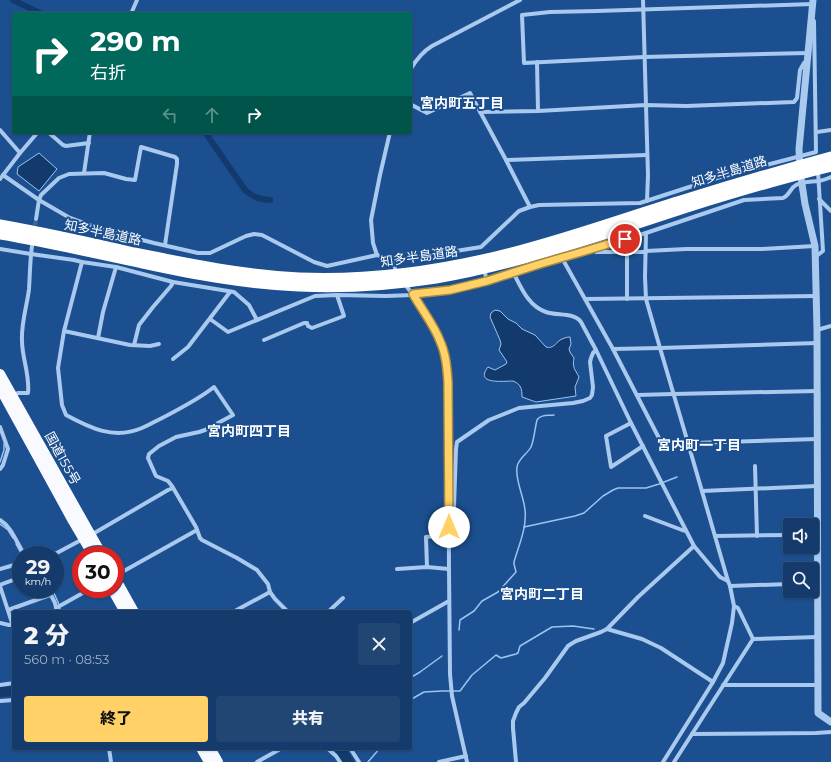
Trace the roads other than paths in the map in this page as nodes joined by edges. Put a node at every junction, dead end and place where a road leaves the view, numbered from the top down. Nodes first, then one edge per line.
1 (137, 0) edge
2 (520, 0) edge
3 (643, 0) edge
4 (813, 2) edge
5 (643, 10) junction
6 (132, 12) edge
7 (808, 53) junction
8 (644, 57) junction
9 (537, 62) junction
10 (807, 62) junction
11 (412, 67) edge
12 (412, 105) edge
13 (646, 106) junction
14 (538, 111) junction
15 (480, 112) junction
16 (0, 130) edge
17 (831, 130) edge
18 (817, 132) junction
19 (36, 134) edge
20 (50, 134) edge
21 (90, 134) edge
22 (390, 134) edge
23 (89, 143) junction
24 (20, 153) junction
25 (647, 155) junction
26 (831, 157) edge
27 (506, 160) junction
28 (831, 166) edge
29 (818, 172) dead end
30 (84, 173) junction
31 (3, 175) junction
32 (831, 177) edge
33 (0, 179) edge
34 (818, 181) junction
35 (819, 199) junction
36 (39, 200) junction
37 (647, 201) junction
38 (530, 207) junction
39 (831, 211) edge
40 (36, 219) tunnel mouth
41 (0, 225) edge
42 (646, 233) junction
43 (0, 234) edge
44 (165, 245) junction
45 (32, 246) dead end
46 (815, 246) junction
47 (0, 248) edge
48 (479, 248) junction
49 (592, 249) junction
50 (627, 252) junction
51 (646, 252) junction
52 (31, 254) junction
53 (377, 255) junction
54 (481, 255) dead end
55 (815, 257) junction
56 (562, 258) junction
57 (393, 261) junction
58 (82, 262) junction
59 (116, 266) junction
60 (395, 268) dead end
61 (513, 272) junction
62 (485, 274) dead end
63 (487, 281) junction
64 (173, 282) junction
65 (407, 287) dead end
66 (230, 292) junction
67 (413, 294) junction
68 (337, 295) junction
69 (816, 296) junction
70 (585, 299) junction
71 (626, 299) junction
72 (646, 299) junction
73 (210, 318) junction
74 (257, 320) junction
75 (831, 326) edge
76 (817, 330) junction
77 (64, 331) junction
78 (98, 338) junction
79 (264, 340) dead end
80 (817, 343) junction
81 (159, 344) dead end
82 (134, 345) junction
83 (613, 348) junction
84 (660, 348) junction
85 (596, 350) junction
86 (173, 359) dead end
87 (0, 374) edge
88 (817, 391) junction
89 (4, 393) edge
90 (673, 394) junction
91 (637, 396) junction
92 (631, 422) junction
93 (0, 427) edge
94 (817, 439) junction
95 (688, 443) junction
96 (643, 446) junction
97 (756, 466) dead end
98 (0, 470) edge
99 (817, 486) junction
100 (173, 488) junction
101 (756, 489) junction
102 (702, 491) junction
103 (449, 512) junction
104 (645, 516) dead end
105 (816, 518) edge
106 (0, 520) edge
107 (197, 530) junction
108 (686, 531) junction
109 (448, 535) junction
110 (783, 535) edge
111 (716, 536) junction
112 (756, 536) junction
113 (87, 537) junction
114 (464, 537) dead end
115 (20, 546) edge
116 (90, 546) edge
117 (94, 546) edge
118 (694, 546) junction
119 (64, 549) edge
120 (12, 566) edge
121 (427, 567) junction
122 (0, 569) edge
123 (397, 569) dead end
124 (448, 569) junction
125 (124, 572) edge
126 (12, 580) edge
127 (729, 583) junction
128 (783, 584) edge
129 (0, 585) edge
130 (270, 592) junction
131 (124, 594) edge
132 (42, 598) edge
133 (52, 598) edge
134 (75, 598) edge
135 (117, 598) edge
136 (343, 598) dead end
137 (816, 598) edge
138 (449, 601) junction
139 (734, 606) junction
140 (8, 610) junction
141 (56, 610) edge
142 (124, 610) edge
143 (133, 610) edge
144 (237, 610) edge
145 (286, 610) edge
146 (330, 610) edge
147 (412, 622) edge
148 (0, 623) edge
149 (12, 624) edge
150 (12, 626) edge
151 (607, 629) junction
152 (818, 637) junction
153 (752, 638) junction
154 (713, 682) junction
155 (12, 684) edge
156 (0, 685) edge
157 (723, 685) junction
158 (818, 685) junction
159 (12, 700) edge
160 (0, 701) edge
161 (831, 722) edge
162 (831, 732) edge
163 (692, 734) junction
164 (109, 750) edge
165 (202, 750) edge
166 (211, 750) edge
167 (278, 750) edge
168 (329, 750) edge
169 (351, 750) edge
170 (466, 756) junction
171 (111, 762) edge
172 (209, 762) edge
173 (218, 762) edge
174 (257, 762) edge
175 (340, 762) edge
176 (359, 762) edge
177 (439, 762) edge
178 (468, 762) edge
179 (516, 762) edge
180 (663, 762) edge
181 (674, 762) edge

1 - 6 street
2 - 11 street
3 - 5 street
4 - 5 street
4 - 7 street
4 - 18 street
5 - 8 street
5 - 9 street
7 - 8 street
7 - 10 street
8 - 9 street
8 - 13 street
9 - 14 street
10 - 13 street
10 - 46 street
12 - 15 street
13 - 14 street
13 - 25 street
14 - 15 street
15 - 27 street
16 - 24 street
17 - 18 street
18 - 37 street
19 - 24 street
20 - 23 street
21 - 23 street
22 - 53 street
23 - 30 street
24 - 31 street
25 - 27 street
25 - 37 street
26 - 41 highway, 知多半島道路
27 - 38 street
28 - 43 highway, 知多半島道路
29 - 34 street
30 - 36 street
30 - 44 street
31 - 33 street
31 - 36 street
32 - 34 street
34 - 35 street
34 - 42 street
35 - 39 street
35 - 55 street
36 - 40 street
36 - 44 street
37 - 38 street
38 - 48 street
42 - 49 street
42 - 51 street
44 - 53 street
45 - 52 street
46 - 51 street
46 - 55 street
47 - 52 street
48 - 54 street
48 - 57 street
49 - 50 street
49 - 56 street
50 - 51 street
50 - 71 street
51 - 72 street
52 - 58 street
52 - 89 street
53 - 57 street
55 - 69 street
56 - 61 street
56 - 70 street
57 - 60 street
58 - 59 street
58 - 77 street
59 - 64 street
59 - 78 street
61 - 63 street
61 - 85 street
62 - 63 street
63 - 67 street
64 - 66 street
64 - 82 street
65 - 67 street
66 - 73 street
66 - 74 street
67 - 68 street
67 - 103 street
68 - 74 street
68 - 79 street
69 - 72 street
69 - 76 street
70 - 71 street
70 - 83 street
71 - 72 street
72 - 84 street
73 - 74 street
73 - 86 street
75 - 76 street
76 - 80 street
77 - 78 street
77 - 100 street
78 - 82 street
80 - 84 street
80 - 88 street
81 - 82 street
83 - 84 street
83 - 91 street
84 - 90 street
85 - 92 street
85 - 103 street
87 - 89 highway, 国道155号
88 - 90 street
88 - 94 street
89 - 113 highway, 国道155号
90 - 91 street
90 - 95 street
91 - 95 street
92 - 96 street
92 - 96 street
93 - 98 street
94 - 95 street
94 - 99 street
95 - 102 street
96 - 108 street
97 - 101 street
99 - 101 street
99 - 105 street
100 - 107 street
100 - 113 street
101 - 102 street
101 - 112 street
102 - 111 street
103 - 109 street
104 - 108 street
106 - 115 street
107 - 125 street
107 - 130 street
108 - 118 street
109 - 114 street
109 - 121 street
109 - 124 street
110 - 112 street
111 - 112 street
111 - 127 street
113 - 116 highway, 国道155号
113 - 117 highway, 国道155号
113 - 119 street
118 - 127 street
118 - 151 street
120 - 122 street
121 - 123 street
121 - 124 street
124 - 138 street
126 - 129 street
127 - 128 street
127 - 139 street
129 - 140 street
130 - 144 street
130 - 145 street
131 - 143 highway
132 - 140 street
133 - 141 street
134 - 141 street
135 - 142 highway
136 - 146 street
137 - 152 street
138 - 147 street
138 - 170 street
139 - 153 street
139 - 154 street
140 - 149 street
148 - 150 street
151 - 154 street
151 - 179 street
152 - 153 street
152 - 158 street
153 - 157 street
154 - 180 street
155 - 156 street
157 - 158 street
157 - 163 street
158 - 161 street
159 - 160 street
162 - 163 street
163 - 181 street
164 - 171 street
165 - 172 highway
166 - 173 highway
167 - 174 street
168 - 175 street
169 - 176 street
170 - 177 street
170 - 178 street

